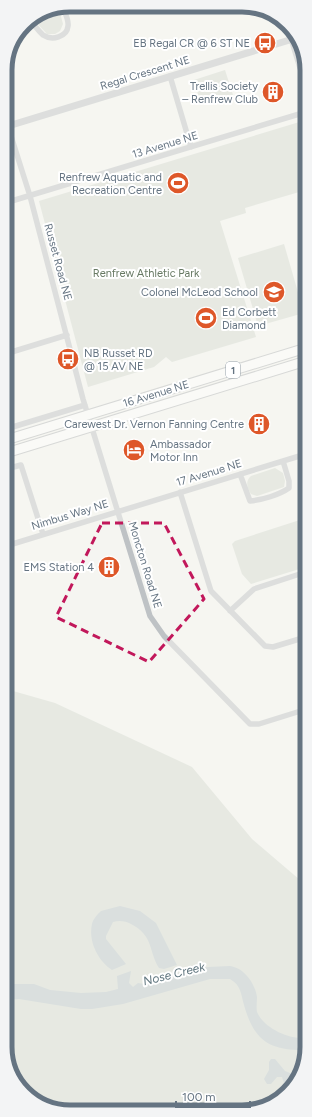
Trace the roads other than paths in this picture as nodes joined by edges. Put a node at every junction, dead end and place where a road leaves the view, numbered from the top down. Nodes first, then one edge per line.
1 (65, 12) edge
2 (34, 25) edge
3 (291, 40) edge
4 (170, 76) junction
5 (300, 114) edge
6 (12, 125) edge
7 (12, 142) edge
8 (191, 147) junction
9 (30, 196) junction
10 (12, 201) edge
11 (67, 335) junction
12 (300, 350) edge
13 (12, 352) edge
14 (300, 363) edge
15 (87, 410) junction
16 (92, 426) junction
17 (12, 428) edge
18 (12, 438) edge
19 (12, 451) edge
20 (300, 456) edge
21 (283, 461) junction
22 (12, 467) edge
23 (240, 474) junction
24 (180, 492) junction
25 (118, 511) junction
26 (43, 534) junction
27 (12, 544) edge
28 (300, 574) edge
29 (230, 611) junction
30 (300, 639) edge
31 (300, 711) edge

1 - 2 street
3 - 4 street, Regal Crescent NE
4 - 6 street, Regal Crescent NE
4 - 8 street
5 - 8 street, 13 Avenue NE
7 - 9 street, Russet Road NE
8 - 9 street, 13 Avenue NE
9 - 10 street, 13 Avenue NE
9 - 11 street, Russet Road NE
11 - 13 street
11 - 15 street, Russet Road NE
12 - 15 highway, 16 Avenue NE / 1
14 - 16 highway, 16 Avenue NE / 1
15 - 16 street, Moncton Road NE
15 - 17 street
15 - 18 highway, 16 Avenue NE / 1
16 - 19 highway, 16 Avenue NE / 1
16 - 25 street, Moncton Road NE
20 - 21 street, 17 Avenue NE
21 - 23 street, 17 Avenue NE
21 - 23 street
22 - 26 street
23 - 24 street, 17 Avenue NE
24 - 25 street, 17 Avenue NE
24 - 29 street
25 - 26 street, Nimbus Way NE
25 - 31 street, Moncton Road NE
26 - 27 street, Nimbus Way NE
28 - 29 street
29 - 30 street

